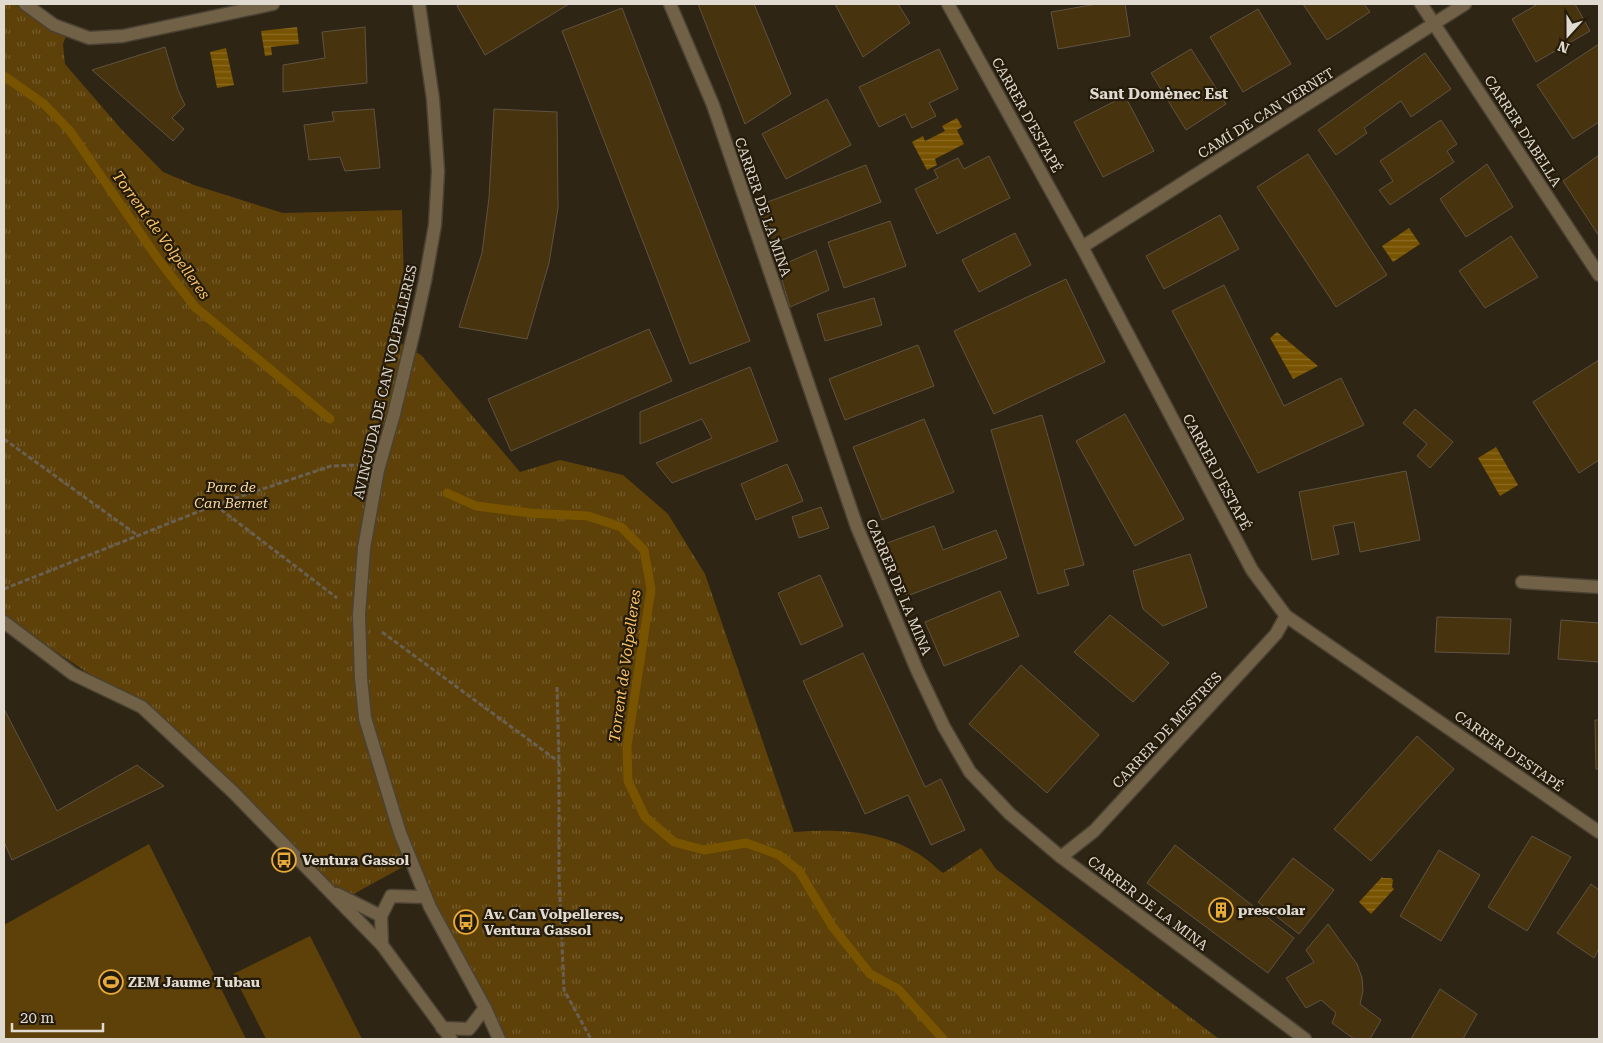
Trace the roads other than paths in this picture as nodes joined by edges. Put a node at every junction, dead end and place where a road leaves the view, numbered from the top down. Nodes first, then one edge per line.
1 (25, 4) edge
2 (273, 4) edge
3 (419, 4) edge
4 (670, 4) edge
5 (948, 4) edge
6 (1421, 4) edge
7 (1465, 4) edge
8 (1435, 24) junction
9 (1082, 247) junction
10 (1599, 275) edge
11 (1522, 582) dead end
12 (1599, 587) edge
13 (1286, 616) junction
14 (4, 622) edge
15 (1599, 832) edge
16 (1061, 857) junction
17 (326, 888) junction
18 (425, 896) junction
19 (381, 916) junction
20 (382, 945) junction
21 (485, 1008) junction
22 (442, 1028) junction
23 (451, 1039) edge
24 (500, 1039) edge
25 (1305, 1039) edge

1 - 2 street
3 - 18 street, AVINGUDA DE CAN VOLPELLERES
4 - 16 street, CARRER DE LA MINA
5 - 9 street, CARRER D'ESTAPÉ
6 - 8 street, CARRER D'ABELLA
7 - 8 street, CAMÍ DE CAN VERNET
8 - 9 street, CAMÍ DE CAN VERNET
8 - 10 street, CARRER D'ABELLA
9 - 13 street, CARRER D'ESTAPÉ
11 - 12 street
13 - 15 street, CARRER D'ESTAPÉ
13 - 16 street, CARRER DE MESTRES
14 - 17 street
16 - 25 street, CARRER DE LA MINA
17 - 19 street
17 - 20 street
18 - 19 street
18 - 21 street, AVINGUDA DE CAN VOLPELLERES
19 - 20 street
20 - 22 street
21 - 22 street
21 - 24 street, AVINGUDA DE CAN VOLPELLERES
22 - 23 street

